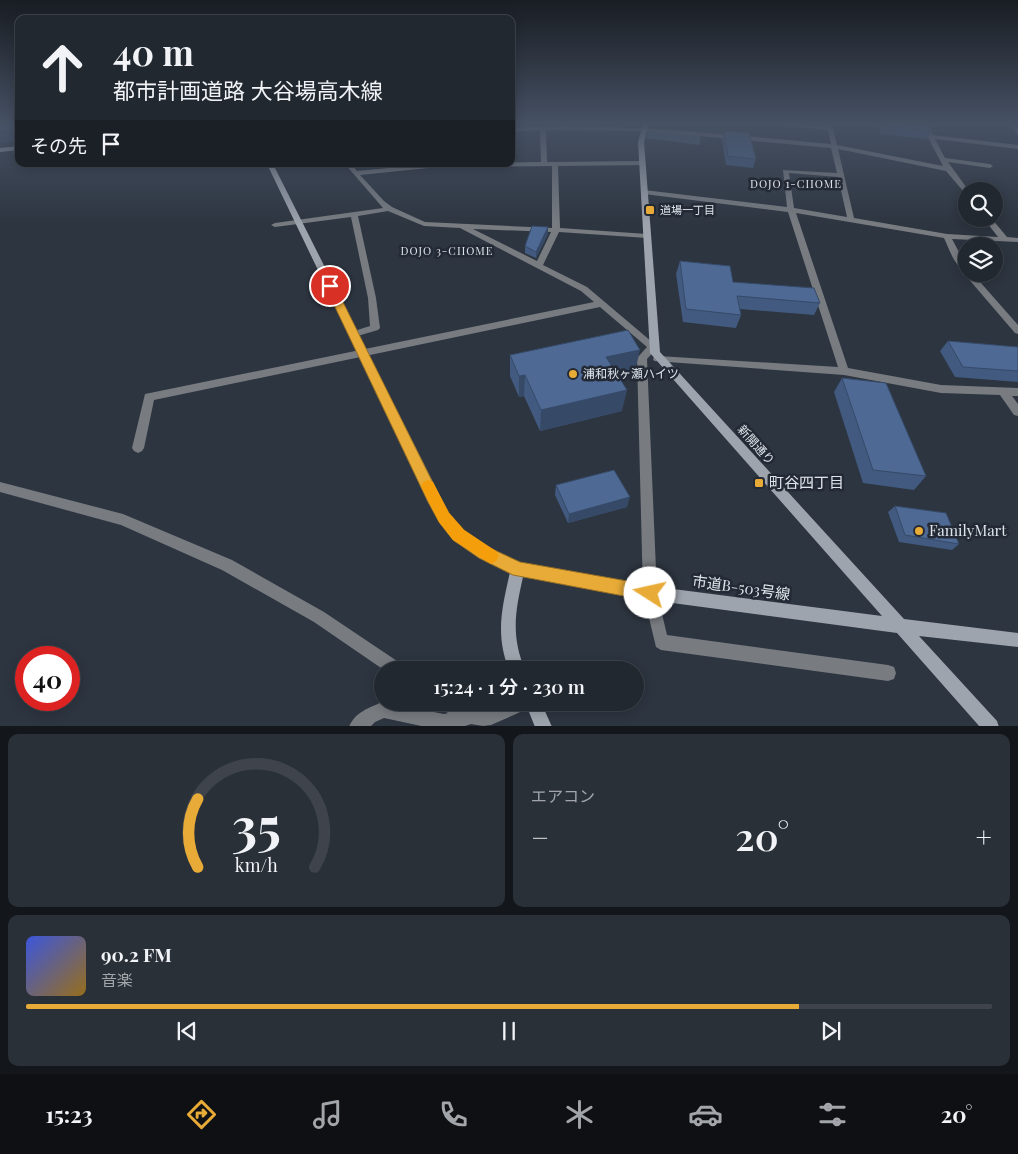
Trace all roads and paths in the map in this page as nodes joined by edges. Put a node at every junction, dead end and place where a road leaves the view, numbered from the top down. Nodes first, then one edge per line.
1 (544, 158) edge
2 (643, 158) edge
3 (836, 158) edge
4 (896, 158) edge
5 (944, 160) joint
6 (643, 163) junction
7 (515, 164) edge
8 (544, 164) junction
9 (555, 164) junction
10 (990, 166) dead end
11 (271, 167) edge
12 (351, 167) edge
13 (423, 167) edge
14 (948, 168) junction
15 (356, 173) junction
16 (840, 175) junction
17 (959, 182) edge
18 (644, 192) junction
19 (389, 209) junction
20 (792, 210) junction
21 (354, 214) junction
22 (851, 220) junction
23 (298, 222) junction
24 (275, 225) dead end
25 (462, 226) junction
26 (994, 227) edge
27 (556, 230) junction
28 (647, 236) junction
29 (947, 236) junction
30 (1005, 240) junction
31 (1018, 240) edge
32 (958, 258) edge
33 (539, 265) junction
34 (976, 282) edge
35 (600, 304) junction
36 (1018, 331) edge
37 (354, 334) junction
38 (653, 347) junction
39 (363, 352) junction
40 (658, 359) junction
41 (844, 371) junction
42 (1002, 392) junction
43 (1018, 392) edge
44 (1018, 412) edge
45 (138, 448) dead end
46 (0, 487) edge
47 (518, 569) junction
48 (650, 593) junction
49 (901, 626) junction
50 (1018, 640) edge
51 (385, 661) edge
52 (514, 661) edge
53 (888, 674) dead end
54 (459, 711) edge
55 (503, 711) edge
56 (537, 711) edge
57 (468, 717) junction
58 (357, 726) edge
59 (544, 726) edge
60 (990, 726) edge

1 - 8 street
2 - 6 street, 新開通り
3 - 16 street
4 - 14 street
5 - 10 street
5 - 14 street
6 - 9 street
6 - 18 street, 新開通り
7 - 8 street
8 - 9 street
9 - 27 street
11 - 23 street, 市道B-503号線
12 - 15 street
13 - 15 street
14 - 17 street
15 - 19 street
16 - 20 street
16 - 22 street
18 - 20 street
18 - 28 street, 新開通り
19 - 21 street
19 - 25 street
20 - 22 street
20 - 41 street
21 - 23 street
21 - 37 street
22 - 29 street
23 - 24 street
23 - 37 street, 市道B-503号線
25 - 27 street
25 - 33 street
26 - 30 street
27 - 28 street
27 - 33 street
28 - 38 street, 新開通り
29 - 30 street
29 - 32 street
30 - 31 street
33 - 35 street
34 - 36 street
35 - 38 street
35 - 39 street
37 - 39 street, 市道B-503号線
38 - 40 street, 新開通り
38 - 48 street
39 - 45 street
39 - 47 street, 市道B-503号線
40 - 41 street
40 - 49 street, 新開通り
41 - 42 street
42 - 43 street
42 - 44 street
46 - 51 street
47 - 48 street, 市道B-503号線
47 - 52 street
48 - 49 street, 市道B-503号線
48 - 53 street
49 - 50 street, 市道B-503号線
49 - 60 street, 新開通り
54 - 57 street
55 - 57 street
56 - 59 street
57 - 58 street

